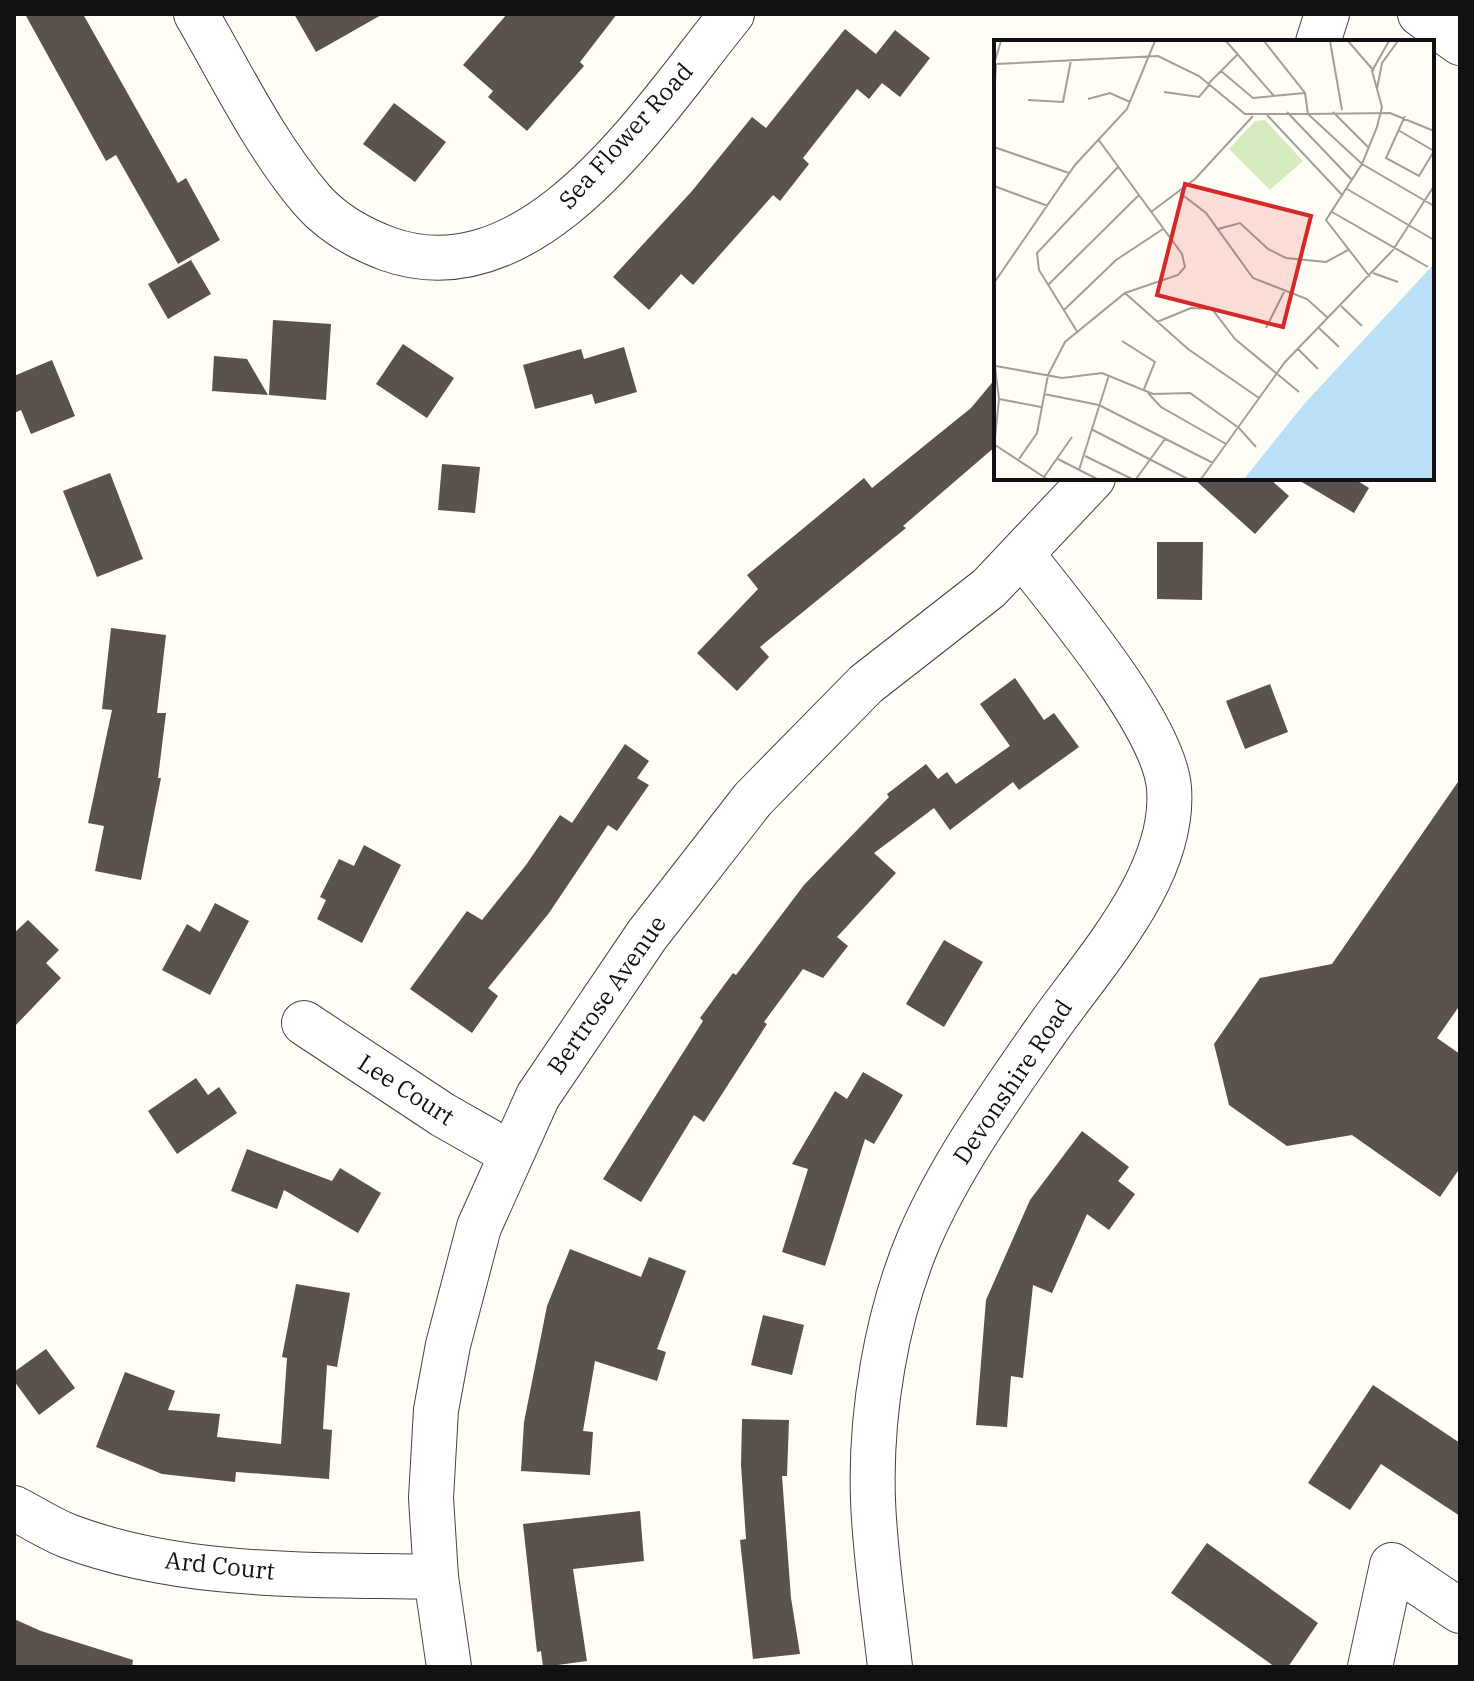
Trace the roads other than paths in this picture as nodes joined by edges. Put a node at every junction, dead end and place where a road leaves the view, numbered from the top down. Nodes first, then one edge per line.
1 (196, 14) edge
2 (732, 14) edge
3 (1327, 14) edge
4 (1420, 14) edge
5 (1319, 40) edge
6 (1460, 43) edge
7 (1091, 480) edge
8 (1022, 554) junction
9 (304, 1023) dead end
10 (510, 1153) junction
11 (14, 1508) edge
12 (436, 1577) junction
13 (1460, 1611) edge
14 (449, 1667) edge
15 (890, 1667) edge
16 (1370, 1667) edge

1 - 2 street, Sea Flower Road
3 - 5 street
4 - 6 street
7 - 8 street, Bertrose Avenue
8 - 10 street, Bertrose Avenue
8 - 15 street, Devonshire Road
9 - 10 street, Lee Court
10 - 12 street, Bertrose Avenue
11 - 12 street, Ard Court
12 - 14 street, Bertrose Avenue
13 - 16 street

